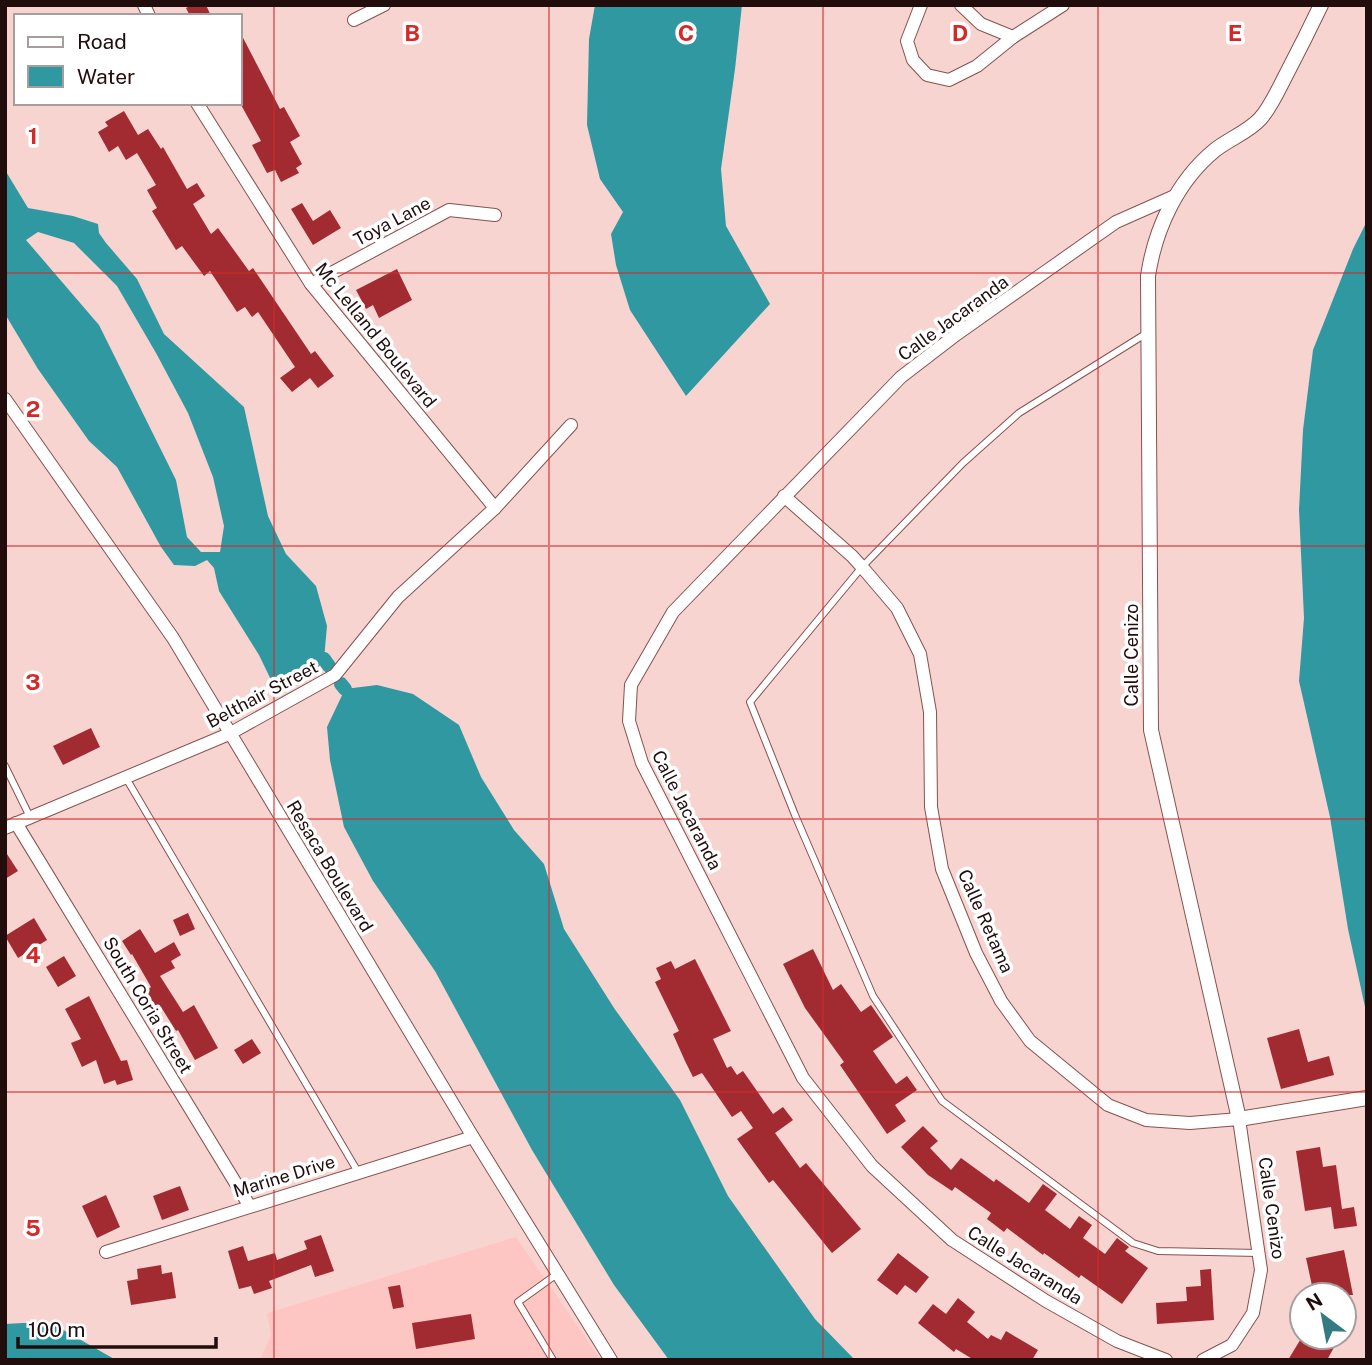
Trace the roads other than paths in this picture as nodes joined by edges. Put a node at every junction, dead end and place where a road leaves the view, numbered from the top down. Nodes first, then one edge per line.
1 (384, 5) edge
2 (921, 5) edge
3 (961, 5) edge
4 (1063, 5) edge
5 (1321, 5) edge
6 (354, 20) dead end
7 (1013, 37) junction
8 (198, 105) edge
9 (1177, 195) junction
10 (495, 215) dead end
11 (311, 284) junction
12 (1148, 332) junction
13 (5, 399) edge
14 (570, 425) dead end
15 (784, 496) junction
16 (495, 508) junction
17 (862, 567) junction
18 (229, 734) junction
19 (5, 766) edge
20 (125, 777) junction
21 (30, 817) junction
22 (11, 825) edge
23 (1367, 1098) edge
24 (1239, 1119) junction
25 (473, 1137) junction
26 (358, 1171) junction
27 (249, 1205) junction
28 (106, 1252) dead end
29 (1259, 1253) junction
30 (557, 1273) junction
31 (553, 1360) edge
32 (611, 1360) edge
33 (1166, 1360) edge
34 (1203, 1360) edge

1 - 6 street
2 - 7 street
3 - 7 street
4 - 7 street
5 - 9 street, Calle Cenizo
8 - 11 street, Mc Lelland Boulevard
9 - 12 street, Calle Cenizo
9 - 15 street, Calle Jacaranda
10 - 11 street, Toya Lane
11 - 16 street, Mc Lelland Boulevard
12 - 17 lane
12 - 24 street, Calle Cenizo
13 - 18 street, Resaca Boulevard
14 - 16 street, Belthair Street
15 - 17 street, Calle Retama
15 - 33 street, Calle Jacaranda
16 - 18 street, Belthair Street
17 - 24 street, Calle Retama
17 - 29 lane
18 - 20 street, Belthair Street
18 - 25 street, Resaca Boulevard
19 - 21 lane
20 - 21 street, Belthair Street
20 - 26 lane
21 - 22 street, Belthair Street
22 - 27 street, South Coria Street
23 - 24 street, Calle Retama
24 - 29 street, Calle Cenizo
25 - 26 street, Marine Drive
25 - 30 street, Resaca Boulevard
26 - 27 street, Marine Drive
27 - 28 street, Marine Drive
29 - 34 street, Calle Cenizo
30 - 31 lane
30 - 32 street, Resaca Boulevard

